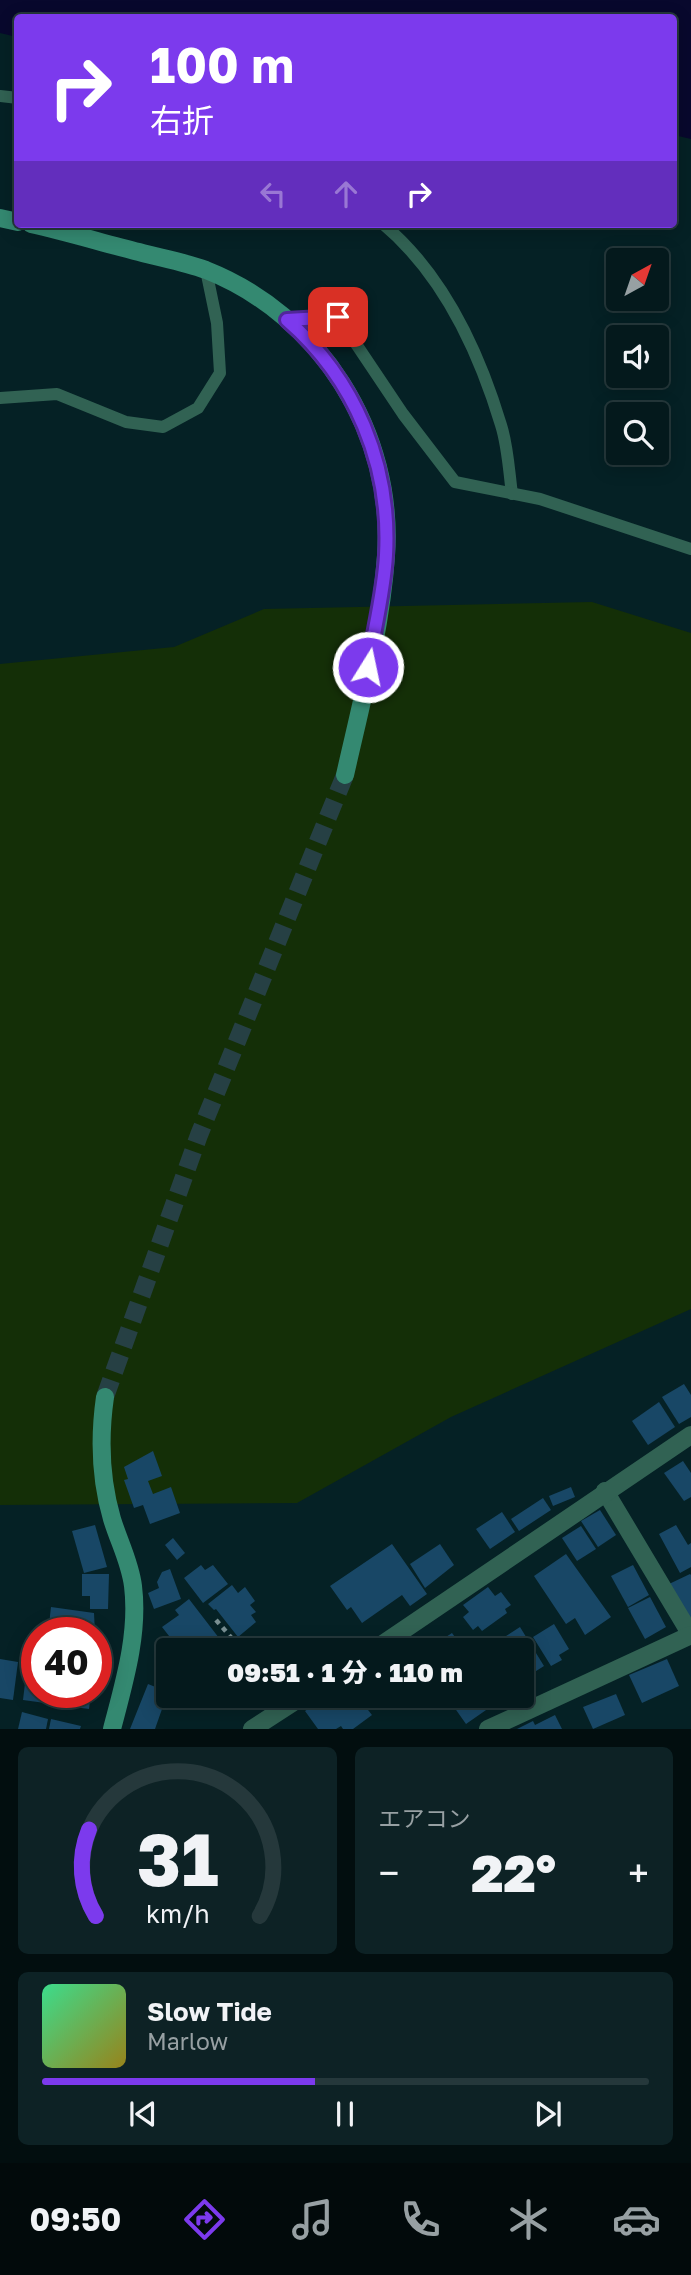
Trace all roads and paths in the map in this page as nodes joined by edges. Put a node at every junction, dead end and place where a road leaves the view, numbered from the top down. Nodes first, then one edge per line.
1 (46, 228) edge
2 (388, 228) edge
3 (206, 270) junction
4 (287, 320) junction
5 (0, 398) edge
6 (512, 495) junction
7 (691, 549) edge
8 (345, 775) tunnel mouth
9 (105, 1397) tunnel mouth
10 (691, 1435) edge
11 (606, 1491) junction
12 (216, 1620) dead end
13 (691, 1635) edge
14 (232, 1638) edge
15 (392, 1638) edge
16 (284, 1708) edge
17 (112, 1729) edge
18 (252, 1729) edge
19 (488, 1729) edge

1 - 3 street
2 - 6 lane
3 - 4 street
3 - 5 lane
4 - 6 lane
4 - 8 street
6 - 7 lane
9 - 17 street
10 - 11 street
11 - 13 street
11 - 15 street
12 - 14 path
13 - 19 street
16 - 18 street

